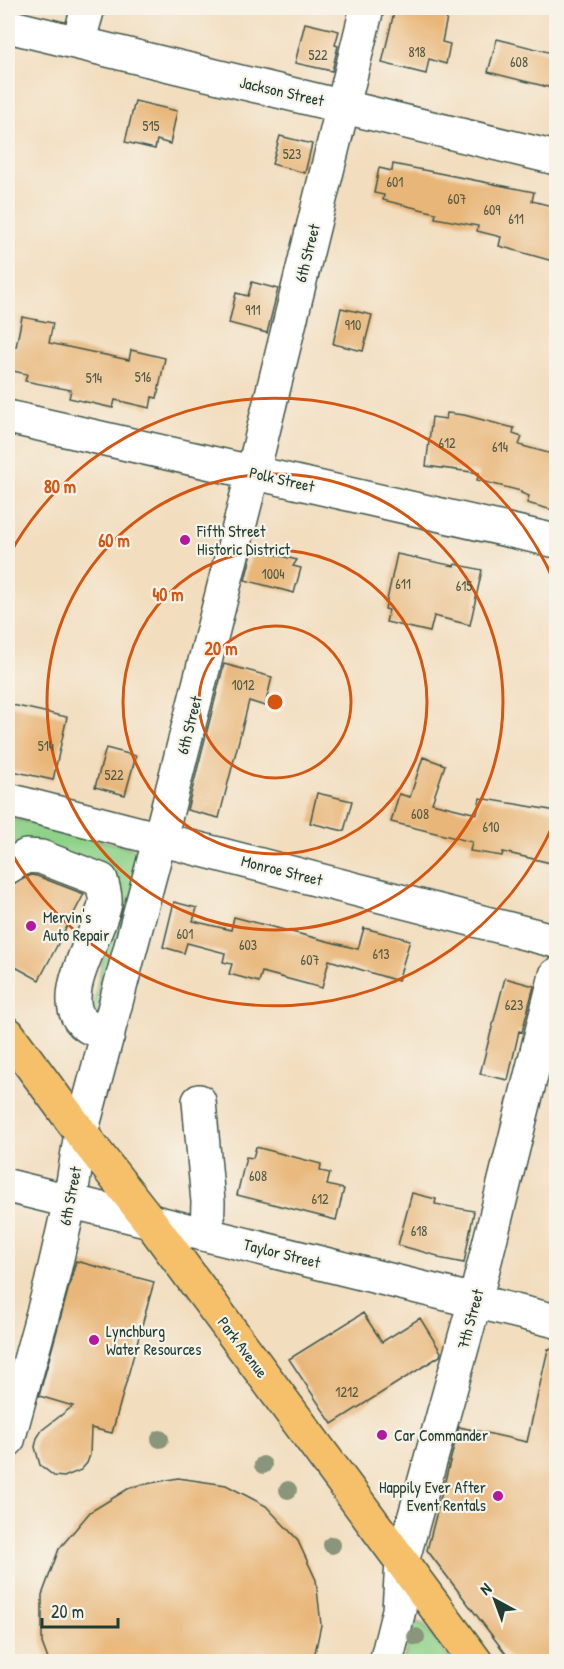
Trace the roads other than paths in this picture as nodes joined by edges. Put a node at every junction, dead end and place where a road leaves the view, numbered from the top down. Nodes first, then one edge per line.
1 (88, 8) edge
2 (367, 8) edge
3 (8, 26) edge
4 (78, 43) junction
5 (343, 105) junction
6 (556, 158) edge
7 (8, 417) edge
8 (253, 472) junction
9 (556, 541) edge
10 (8, 800) edge
11 (159, 838) junction
12 (8, 867) edge
13 (556, 941) edge
14 (556, 975) edge
15 (8, 1034) edge
16 (108, 1035) junction
17 (199, 1101) dead end
18 (81, 1133) junction
19 (8, 1186) edge
20 (70, 1201) junction
21 (149, 1220) junction
22 (207, 1234) junction
23 (476, 1301) junction
24 (556, 1321) edge
25 (8, 1440) edge
26 (402, 1562) junction
27 (386, 1662) edge
28 (476, 1662) edge

1 - 4 street
2 - 5 street, 6th Street
3 - 4 street, Jackson Street
4 - 5 street, Jackson Street
5 - 6 street, Jackson Street
5 - 8 street, 6th Street
7 - 8 street, Polk Street
8 - 9 street, Polk Street
8 - 11 street, 6th Street
10 - 11 street, Monroe Street
11 - 13 street, Monroe Street
11 - 16 street, 6th Street
12 - 16 street
14 - 23 street, 7th Street
15 - 18 main road, Park Avenue
16 - 18 street, 6th Street
17 - 22 street
18 - 20 street, 6th Street
18 - 21 main road, Park Avenue
19 - 20 street, Taylor Street
20 - 21 street, Taylor Street
20 - 25 street, 6th Street
21 - 22 street, Taylor Street
21 - 26 main road, Park Avenue
22 - 23 street, Taylor Street
23 - 24 street, Taylor Street
23 - 26 street, 7th Street
26 - 27 street, 7th Street
26 - 28 main road, Park Avenue

